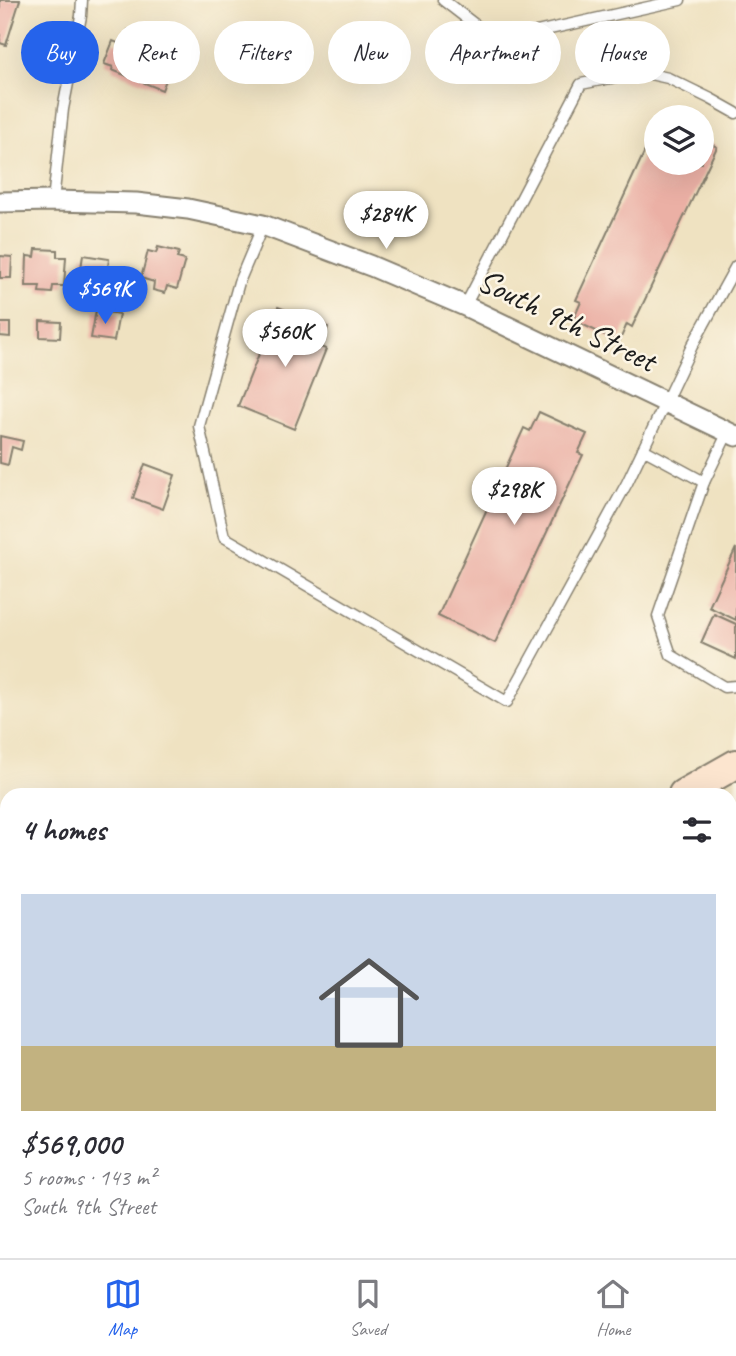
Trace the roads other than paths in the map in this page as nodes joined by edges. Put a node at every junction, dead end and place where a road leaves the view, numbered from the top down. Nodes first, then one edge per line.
1 (82, 0) edge
2 (443, 0) edge
3 (680, 0) edge
4 (736, 113) edge
5 (53, 201) junction
6 (0, 202) edge
7 (263, 225) junction
8 (736, 267) edge
9 (465, 306) junction
10 (665, 403) junction
11 (732, 434) edge
12 (643, 449) junction
13 (704, 482) junction
14 (736, 686) edge
15 (736, 764) edge
16 (694, 788) edge

1 - 5 lane
2 - 3 lane
4 - 9 lane
5 - 6 street, South 9th Street
5 - 7 street, South 9th Street
7 - 9 street, South 9th Street
7 - 12 lane
8 - 10 lane
9 - 10 street, South 9th Street
10 - 11 street, South 9th Street
10 - 12 lane
11 - 13 lane
12 - 13 lane
13 - 14 lane
15 - 16 main road

